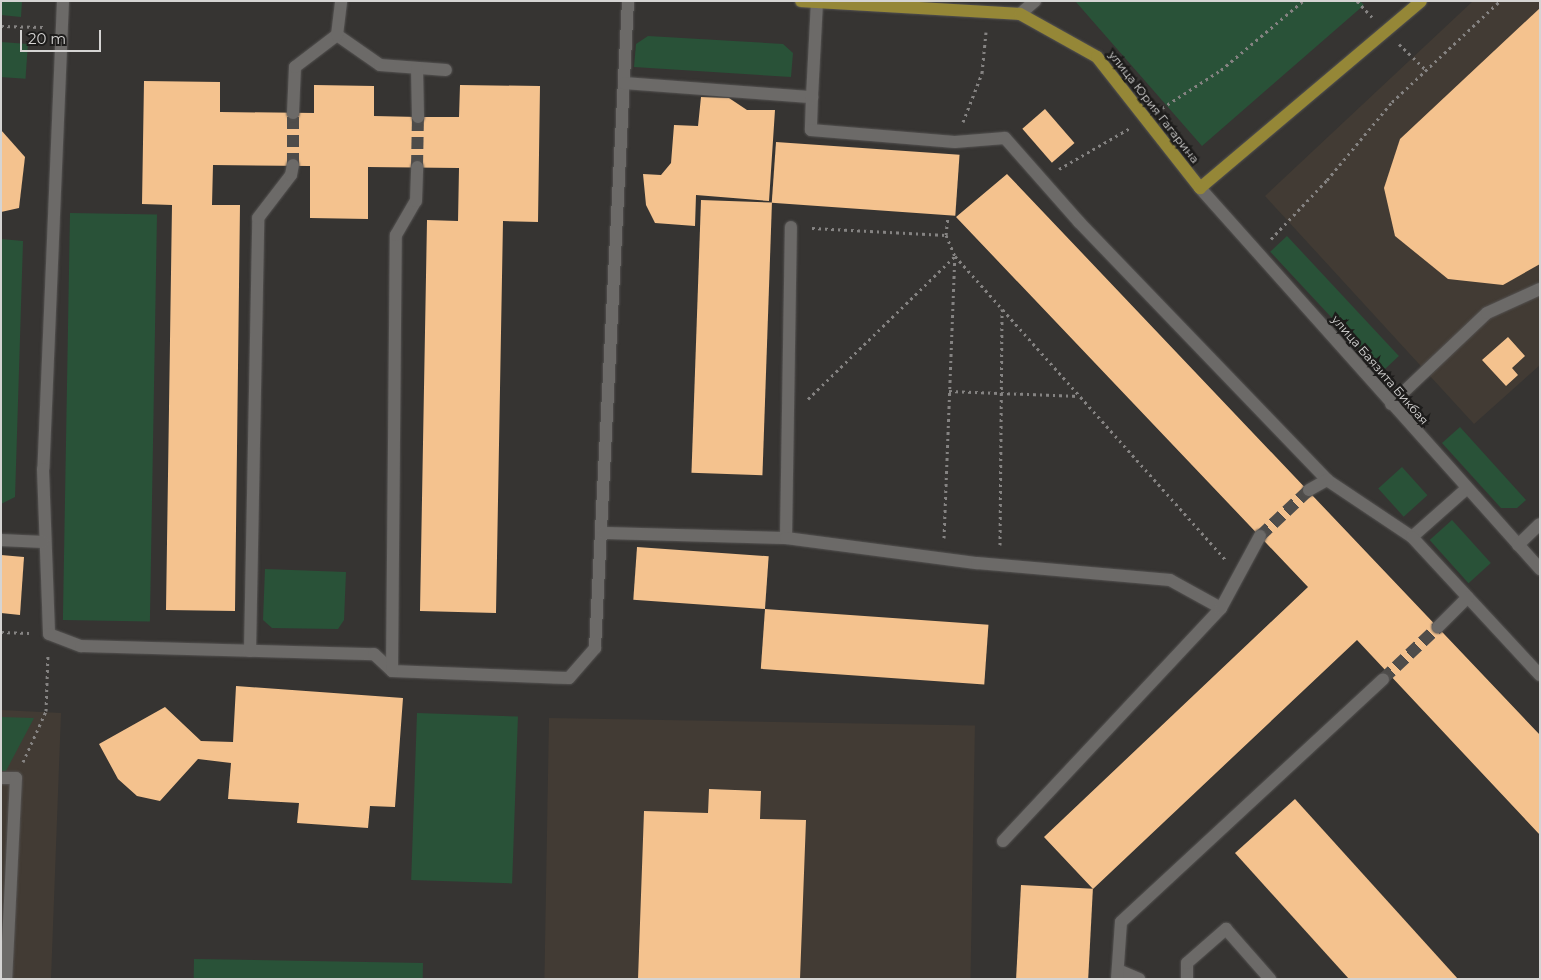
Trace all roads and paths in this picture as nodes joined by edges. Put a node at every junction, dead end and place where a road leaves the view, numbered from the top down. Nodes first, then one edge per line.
1 (63, 1) edge
2 (341, 1) edge
3 (628, 1) edge
4 (801, 1) edge
5 (1035, 1) edge
6 (1303, 1) edge
7 (1500, 1) edge
8 (817, 2) edge
9 (1414, 4) edge
10 (988, 12) junction
11 (1020, 14) junction
12 (1, 26) edge
13 (62, 28) junction
14 (338, 34) junction
15 (417, 68) junction
16 (446, 70) dead end
17 (624, 83) junction
18 (812, 97) junction
19 (293, 113) tunnel mouth
20 (418, 117) tunnel mouth
21 (1146, 118) junction
22 (955, 142) junction
23 (293, 166) tunnel mouth
24 (417, 167) tunnel mouth
25 (1042, 180) junction
26 (1200, 188) junction
27 (948, 216) dead end
28 (791, 227) joint
29 (946, 235) junction
30 (1259, 252) junction
31 (955, 256) junction
32 (1540, 288) edge
33 (1002, 309) junction
34 (949, 391) junction
35 (1001, 392) junction
36 (1079, 396) junction
37 (1391, 404) junction
38 (788, 420) junction
39 (1327, 480) junction
40 (1466, 489) junction
41 (1309, 490) tunnel mouth
42 (1540, 524) edge
43 (602, 533) junction
44 (1260, 536) tunnel mouth
45 (786, 538) junction
46 (1412, 538) junction
47 (1, 540) edge
48 (44, 542) junction
49 (1518, 545) junction
50 (943, 559) junction
51 (1000, 565) junction
52 (1540, 569) edge
53 (1239, 574) junction
54 (1468, 598) junction
55 (1221, 608) junction
56 (1438, 627) tunnel mouth
57 (1, 632) edge
58 (49, 634) junction
59 (250, 651) junction
60 (392, 671) junction
61 (1540, 675) edge
62 (1383, 679) tunnel mouth
63 (1, 778) edge
64 (16, 778) junction
65 (1003, 841) dead end
66 (1117, 974) edge
67 (6, 979) edge
68 (1139, 979) edge
69 (1188, 979) edge
70 (1270, 979) edge

1 - 13 street
2 - 14 street
3 - 17 street
4 - 8 main road, улица Юрия Гагарина
5 - 11 street
6 - 21 path
7 - 30 path
8 - 10 main road, улица Юрия Гагарина
8 - 18 street
9 - 26 main road
10 - 11 main road, улица Юрия Гагарина
10 - 22 path
11 - 21 main road, улица Юрия Гагарина
12 - 13 path
13 - 48 street
14 - 15 street
14 - 19 street
15 - 16 street
15 - 20 street
17 - 18 street
17 - 43 street
18 - 22 street
21 - 25 path
21 - 26 main road, улица Юрия Гагарина
22 - 25 street
23 - 59 street
24 - 60 street
25 - 39 street
26 - 30 street, улица Баязита Бикбая
27 - 29 path
28 - 29 path
28 - 38 street
29 - 31 path
30 - 37 street, улица Баязита Бикбая
31 - 33 path
31 - 34 path
31 - 38 path
32 - 37 street
33 - 35 path
33 - 36 path
34 - 35 path
34 - 50 path
35 - 36 path
35 - 51 path
36 - 53 path
37 - 40 street, улица Баязита Бикбая
38 - 45 street
39 - 41 street
39 - 46 street
40 - 46 street
40 - 49 street, улица Баязита Бикбая
42 - 49 street
43 - 45 street
43 - 60 street
44 - 53 street
45 - 50 street
46 - 54 street
47 - 48 street
48 - 58 street
49 - 52 street, улица Баязита Бикбая
50 - 51 street
51 - 55 street
53 - 55 street
54 - 56 street
54 - 61 street
55 - 65 street
57 - 58 path
58 - 59 street
58 - 64 path
59 - 60 street
62 - 66 street
63 - 64 street
64 - 67 street
66 - 68 street
69 - 70 street

